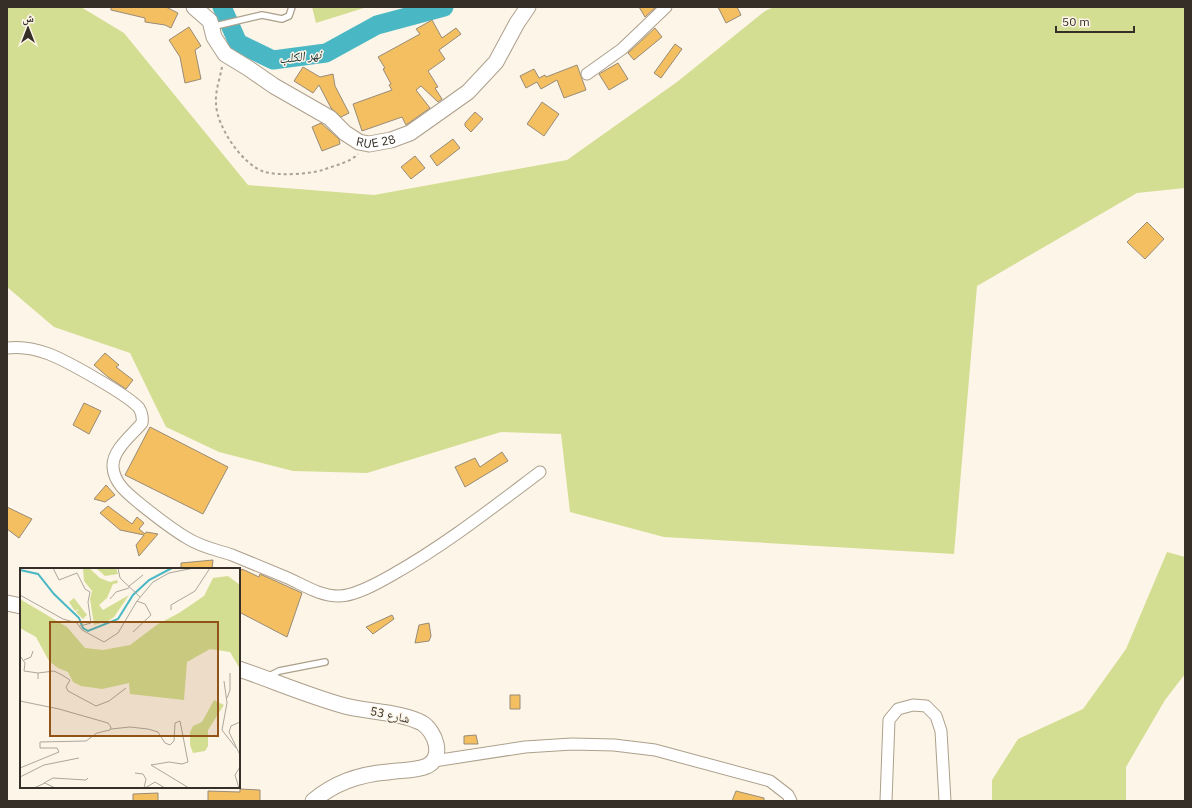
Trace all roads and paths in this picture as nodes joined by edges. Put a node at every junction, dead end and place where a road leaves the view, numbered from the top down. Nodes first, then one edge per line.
1 (194, 7) edge
2 (292, 7) edge
3 (528, 7) edge
4 (666, 7) edge
5 (216, 26) junction
6 (225, 54) junction
7 (587, 74) dead end
8 (364, 143) junction
9 (7, 348) edge
10 (540, 472) dead end
11 (7, 602) edge
12 (20, 606) edge
13 (325, 662) dead end
14 (240, 669) edge
15 (265, 678) junction
16 (434, 761) junction
17 (313, 801) edge
18 (791, 801) edge
19 (886, 801) edge
20 (945, 801) edge

1 - 5 street, RUE 28
2 - 5 lane
3 - 8 street, RUE 28
4 - 7 street
5 - 6 street, RUE 28
6 - 8 street, RUE 28
6 - 8 path
9 - 10 street
11 - 12 street
13 - 15 lane
14 - 15 street, شارع 53
15 - 16 street, شارع 53
16 - 17 street
16 - 18 street
19 - 20 street

